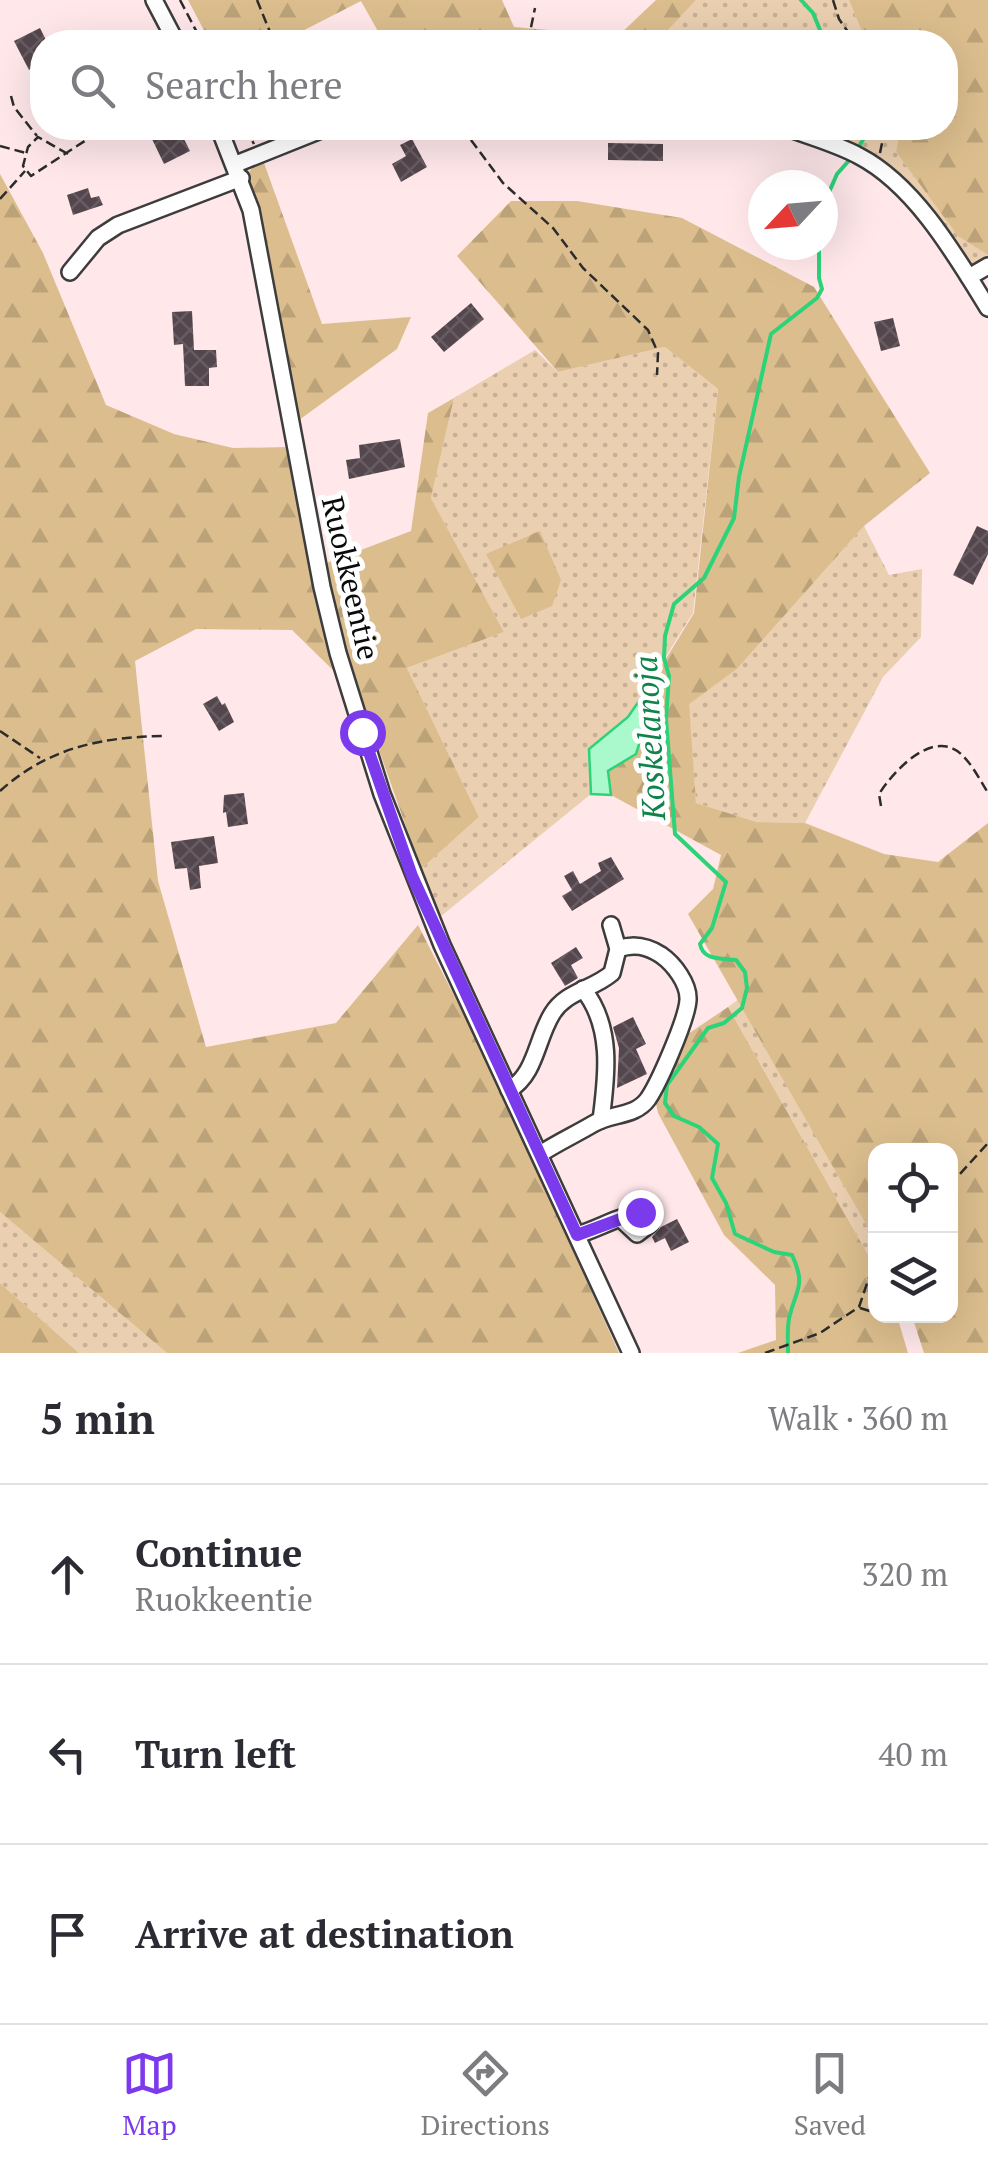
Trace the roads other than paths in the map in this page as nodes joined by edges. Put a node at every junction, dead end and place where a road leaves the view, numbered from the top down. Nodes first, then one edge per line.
1 (154, 0) edge
2 (170, 30) edge
3 (225, 140) edge
4 (295, 140) edge
5 (818, 140) edge
6 (239, 171) junction
7 (988, 266) edge
8 (70, 272) dead end
9 (969, 277) junction
10 (988, 308) edge
11 (611, 925) dead end
12 (618, 950) junction
13 (583, 989) junction
14 (509, 1090) junction
15 (600, 1120) junction
16 (540, 1154) junction
17 (621, 1219) dead end
18 (577, 1235) junction
19 (631, 1353) edge

1 - 2 street
3 - 6 street, Ruokkeentie
4 - 6 street
5 - 9 street
6 - 8 street
6 - 14 street, Ruokkeentie
7 - 9 street
9 - 10 street
11 - 12 street
12 - 13 street
12 - 15 street
13 - 14 street
13 - 15 street
14 - 16 street, Ruokkeentie
15 - 16 street
16 - 18 street, Ruokkeentie
17 - 18 street
18 - 19 street, Ruokkeentie

